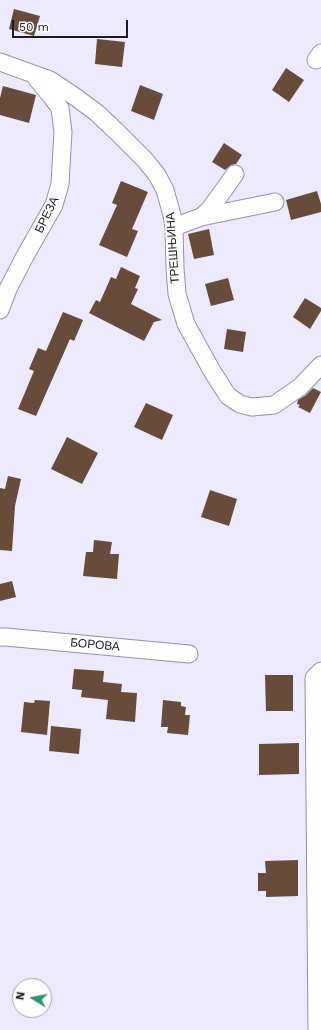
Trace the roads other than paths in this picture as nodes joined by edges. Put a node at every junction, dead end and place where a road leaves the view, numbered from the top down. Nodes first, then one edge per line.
1 (0, 62) edge
2 (31, 74) junction
3 (235, 174) dead end
4 (274, 202) dead end
5 (201, 217) junction
6 (174, 227) junction
7 (4, 288) edge
8 (0, 310) edge
9 (321, 365) edge
10 (0, 637) edge
11 (190, 654) dead end
12 (321, 671) edge
13 (317, 1030) edge

1 - 2 street, ТРЕШЊИНА
2 - 6 street, ТРЕШЊИНА
2 - 7 street, БРЕЗА
3 - 5 street
4 - 5 street
5 - 6 street
6 - 9 street, ТРЕШЊИНА
7 - 8 street, БРЕЗА
10 - 11 street, БОРОВА
12 - 13 street

